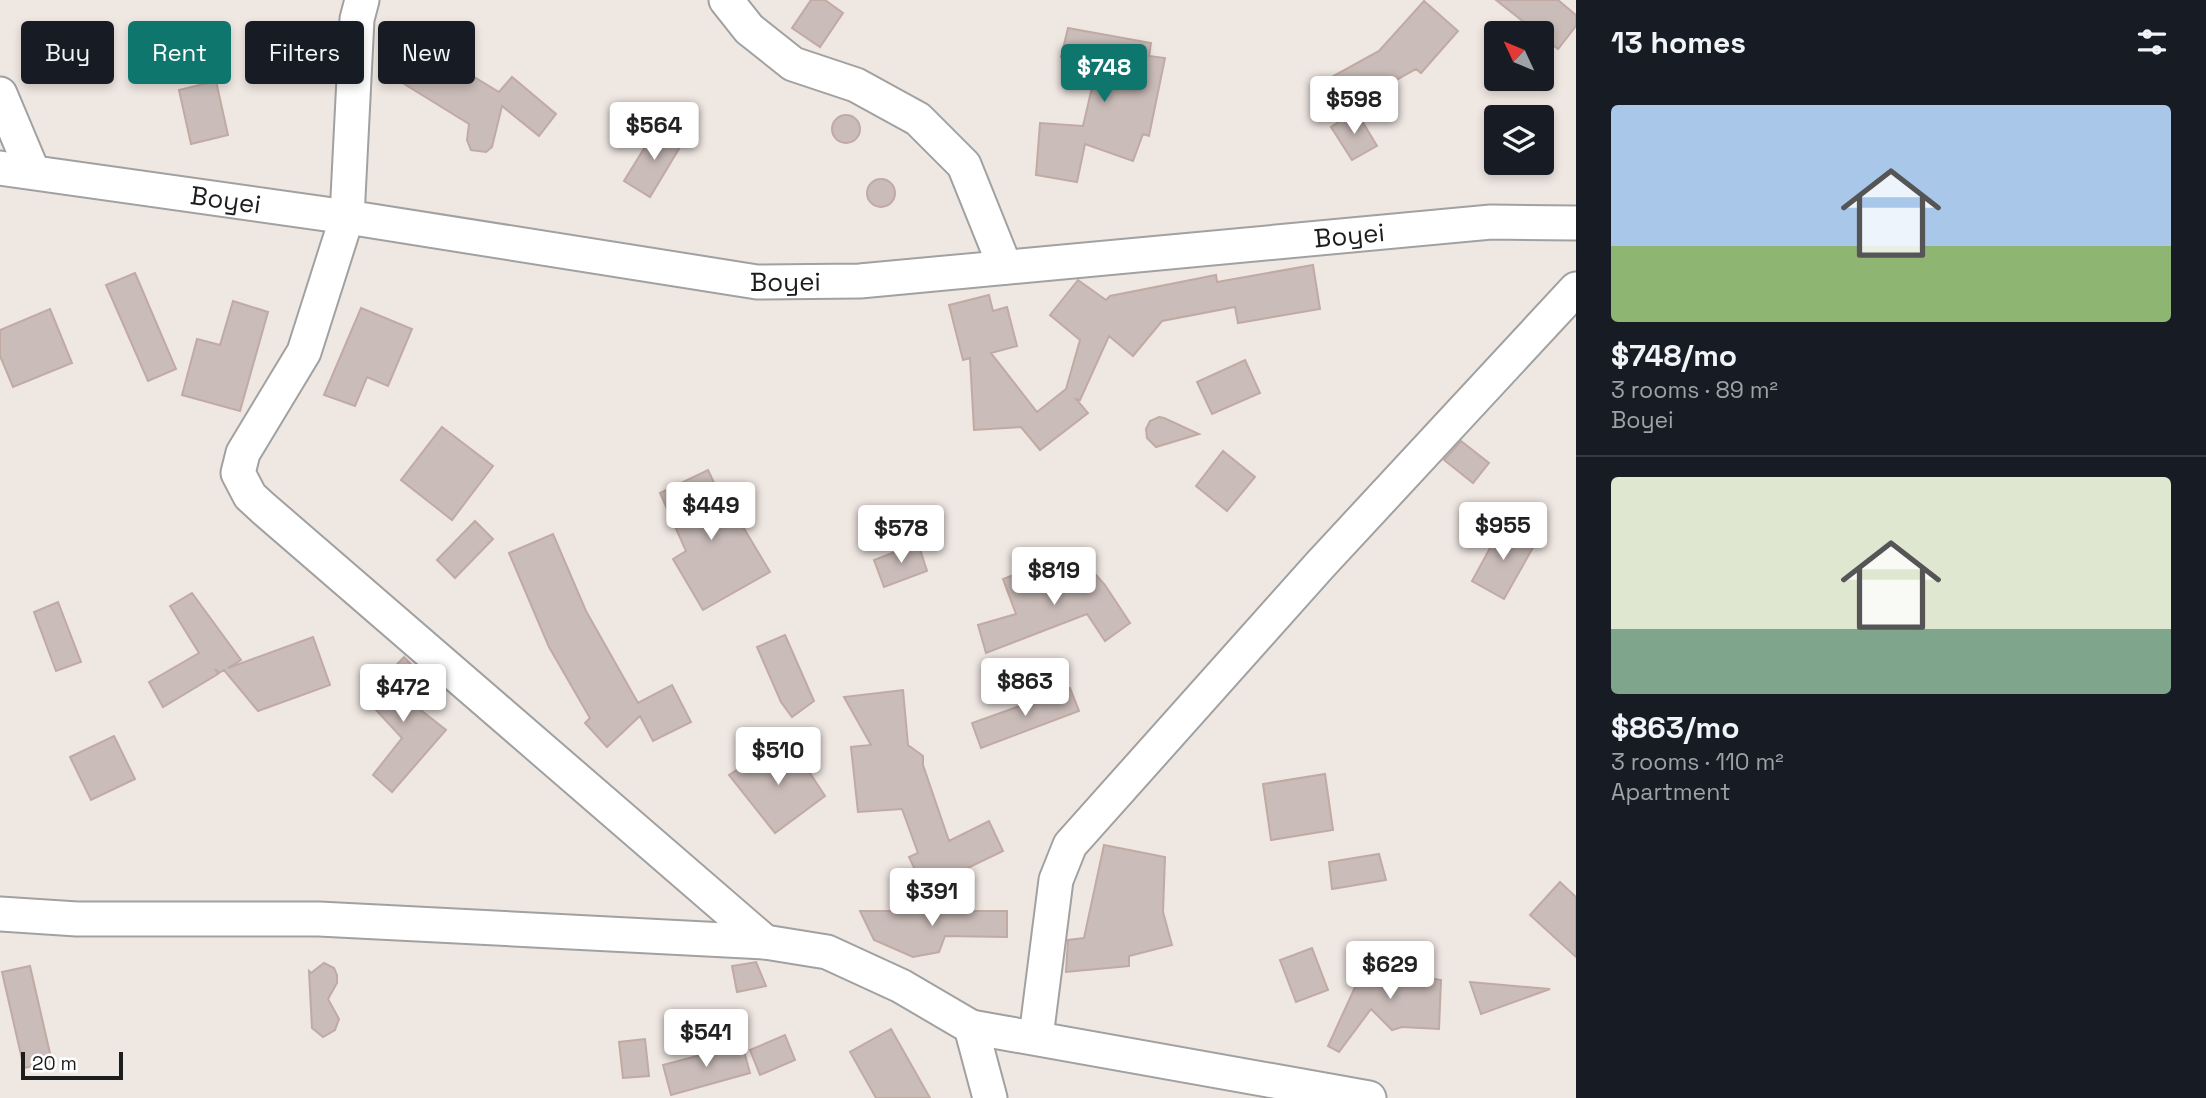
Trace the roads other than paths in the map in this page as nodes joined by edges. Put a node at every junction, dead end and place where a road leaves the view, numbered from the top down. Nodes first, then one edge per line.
1 (362, 0) edge
2 (726, 0) edge
3 (0, 94) edge
4 (16, 169) edge
5 (347, 217) junction
6 (1576, 223) edge
7 (1005, 267) junction
8 (1576, 289) edge
9 (0, 914) edge
10 (765, 942) junction
11 (971, 1027) junction
12 (1036, 1037) junction
13 (990, 1098) edge
14 (1369, 1098) edge

1 - 5 street
2 - 7 street
3 - 4 street
4 - 5 street, Boyei
5 - 7 street, Boyei
5 - 10 street
6 - 7 street, Boyei
8 - 12 street
9 - 10 street
10 - 11 street
11 - 12 street
11 - 13 street
12 - 14 street

